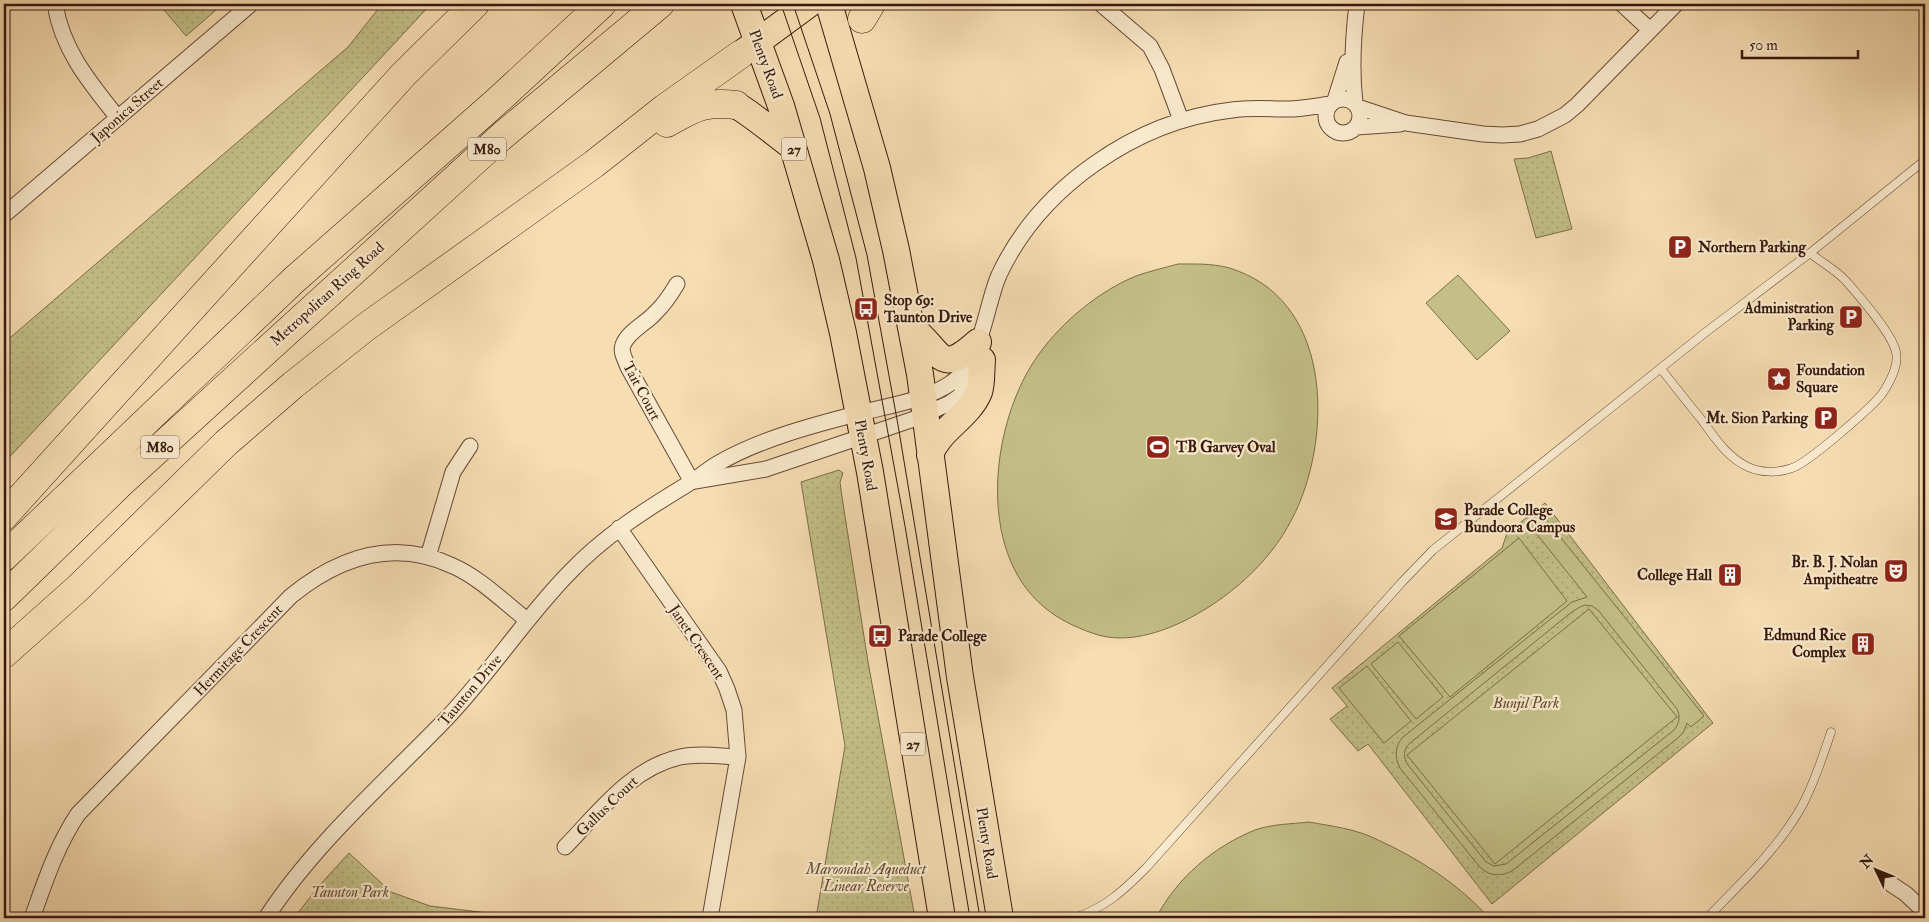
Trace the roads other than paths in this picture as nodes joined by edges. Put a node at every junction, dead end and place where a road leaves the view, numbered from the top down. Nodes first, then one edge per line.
1 (55, 4) edge
2 (251, 4) edge
3 (456, 4) edge
4 (475, 4) edge
5 (602, 4) edge
6 (660, 4) edge
7 (744, 4) edge
8 (809, 4) edge
9 (829, 4) edge
10 (1101, 4) edge
11 (1357, 4) edge
12 (1622, 4) edge
13 (1676, 4) edge
14 (867, 11) edge
15 (1650, 30) junction
16 (749, 47) junction
17 (1352, 49) junction
18 (846, 59) junction
19 (403, 75) junction
20 (1333, 102) junction
21 (736, 105) joint
22 (1356, 105) junction
23 (1290, 110) junction
24 (118, 118) junction
25 (1181, 120) junction
26 (1406, 123) junction
27 (1328, 125) junction
28 (1356, 127) junction
29 (793, 147) junction
30 (1925, 160) edge
31 (594, 164) junction
32 (4, 215) edge
33 (1810, 253) junction
34 (677, 284) dead end
35 (911, 327) junction
36 (980, 351) junction
37 (1661, 369) junction
38 (924, 405) junction
39 (854, 430) junction
40 (470, 446) dead end
41 (930, 455) junction
42 (692, 482) junction
43 (4, 516) edge
44 (619, 528) junction
45 (428, 556) junction
46 (4, 557) edge
47 (4, 597) edge
48 (527, 620) junction
49 (4, 654) edge
50 (1831, 732) dead end
51 (738, 757) junction
52 (565, 846) dead end
53 (1891, 884) dead end
54 (1925, 912) edge
55 (32, 918) edge
56 (266, 918) edge
57 (710, 918) edge
58 (942, 918) edge
59 (1000, 918) edge
60 (1075, 918) edge
61 (1707, 918) edge

1 - 24 street
2 - 24 street, Japonica Street
3 - 19 highway
4 - 19 highway
5 - 46 highway, Metropolitan Ring Road / M80
6 - 47 highway, Metropolitan Ring Road / M80
7 - 16 highway, Plenty Road / 27
8 - 16 highway
9 - 18 highway, Plenty Road
10 - 25 street
11 - 17 street
12 - 15 street
13 - 15 street
14 - 18 highway
15 - 26 street
16 - 29 highway, Plenty Road / 27
16 - 31 highway
17 - 20 street
17 - 22 street
18 - 35 highway, Plenty Road
19 - 43 highway
20 - 22 street
20 - 23 street
20 - 27 street
21 - 29 highway
21 - 31 highway
22 - 26 street
22 - 28 street
23 - 25 street
23 - 27 street
24 - 32 street, Japonica Street
25 - 36 street
26 - 28 street
27 - 28 street
29 - 39 highway, Plenty Road / 27
30 - 33 lane
31 - 49 highway
33 - 37 lane
33 - 37 lane
34 - 42 street, Tait Court
35 - 36 highway
35 - 38 highway, Plenty Road
36 - 38 street
36 - 41 highway
37 - 60 lane
38 - 39 street
38 - 39 street
38 - 41 highway, Plenty Road
39 - 42 street, Taunton Drive
39 - 42 street, Taunton Drive
39 - 58 highway, Plenty Road / 27
40 - 45 street
41 - 59 highway, Plenty Road
42 - 44 street, Taunton Drive
44 - 48 street, Taunton Drive
44 - 51 street, Janet Crescent
45 - 48 street, Hermitage Crescent
45 - 55 street, Hermitage Crescent
48 - 56 street, Taunton Drive
50 - 61 lane
51 - 52 street, Gallus Court
51 - 57 street, Janet Crescent
53 - 54 street

